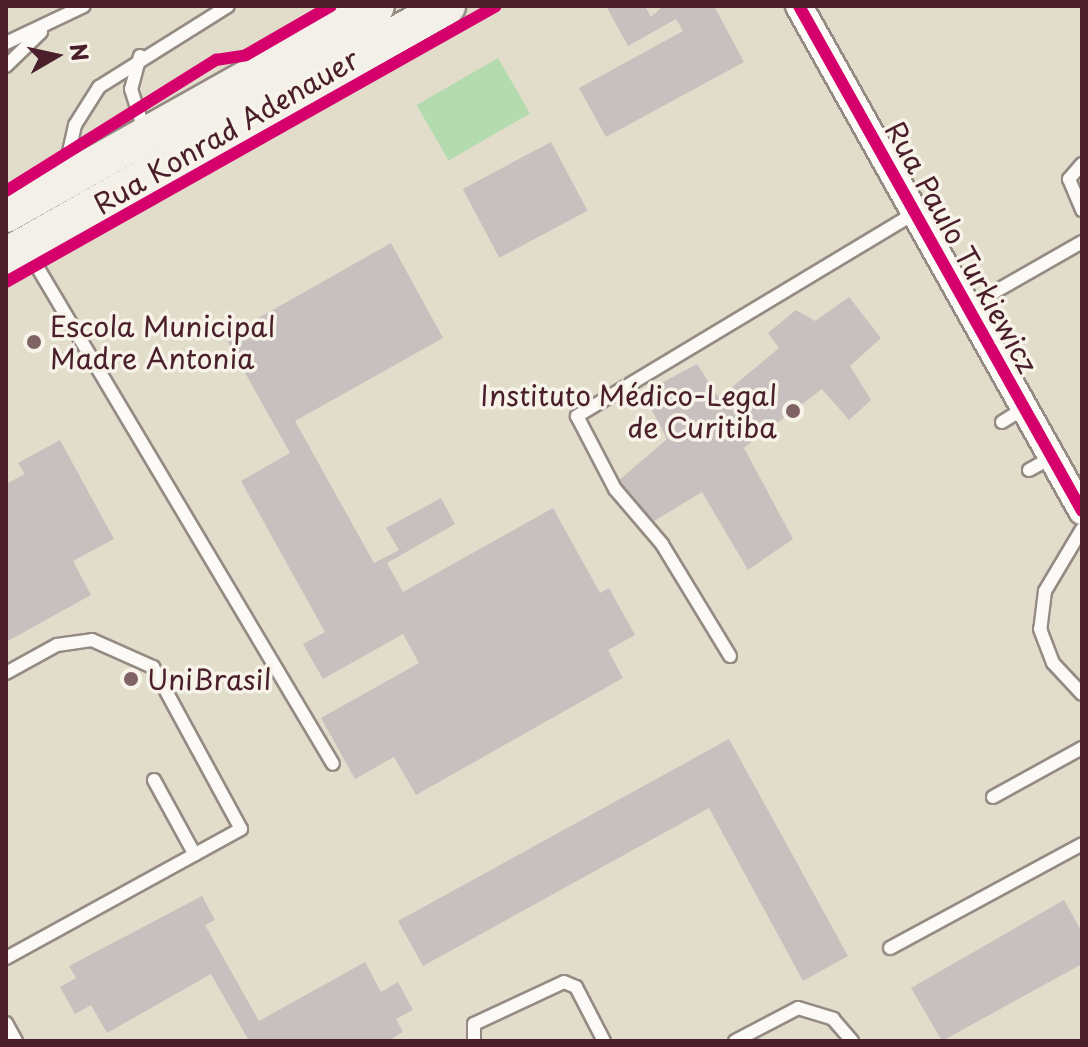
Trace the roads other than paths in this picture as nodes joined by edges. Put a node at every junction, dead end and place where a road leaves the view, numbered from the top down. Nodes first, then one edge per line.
1 (84, 6) edge
2 (228, 6) edge
3 (376, 6) edge
4 (447, 6) edge
5 (799, 6) edge
6 (47, 26) junction
7 (6, 43) edge
8 (140, 56) junction
9 (6, 66) edge
10 (146, 135) junction
11 (188, 152) junction
12 (1082, 164) edge
13 (63, 182) junction
14 (1082, 210) edge
15 (915, 213) junction
16 (6, 214) edge
17 (1082, 242) edge
18 (15, 251) edge
19 (970, 306) junction
20 (1082, 511) edge
21 (1082, 529) edge
22 (730, 656) dead end
23 (6, 673) edge
24 (1082, 694) edge
25 (1082, 748) edge
26 (333, 764) dead end
27 (154, 780) dead end
28 (993, 797) dead end
29 (1082, 844) edge
30 (195, 855) junction
31 (890, 948) dead end
32 (6, 958) edge
33 (6, 1023) edge
34 (16, 1041) edge
35 (474, 1041) edge
36 (604, 1041) edge
37 (735, 1041) edge
38 (852, 1041) edge

1 - 6 lane
2 - 8 lane
3 - 10 main road, Rua Konrad Adenauer
4 - 11 main road, Rua Konrad Adenauer
5 - 15 street, Rua Paulo Turkiewicz
6 - 7 lane
6 - 9 lane
8 - 10 lane
8 - 13 lane
10 - 11 lane
10 - 13 main road, Rua Konrad Adenauer
11 - 18 main road, Rua Konrad Adenauer
12 - 14 lane
13 - 16 main road, Rua Konrad Adenauer
15 - 19 street, Rua Paulo Turkiewicz
15 - 22 lane
17 - 19 lane
18 - 26 lane
19 - 20 street, Rua Paulo Turkiewicz
21 - 24 lane
23 - 30 lane
25 - 28 lane
27 - 30 lane
29 - 31 lane
30 - 32 lane
33 - 34 lane
35 - 36 lane
37 - 38 lane

